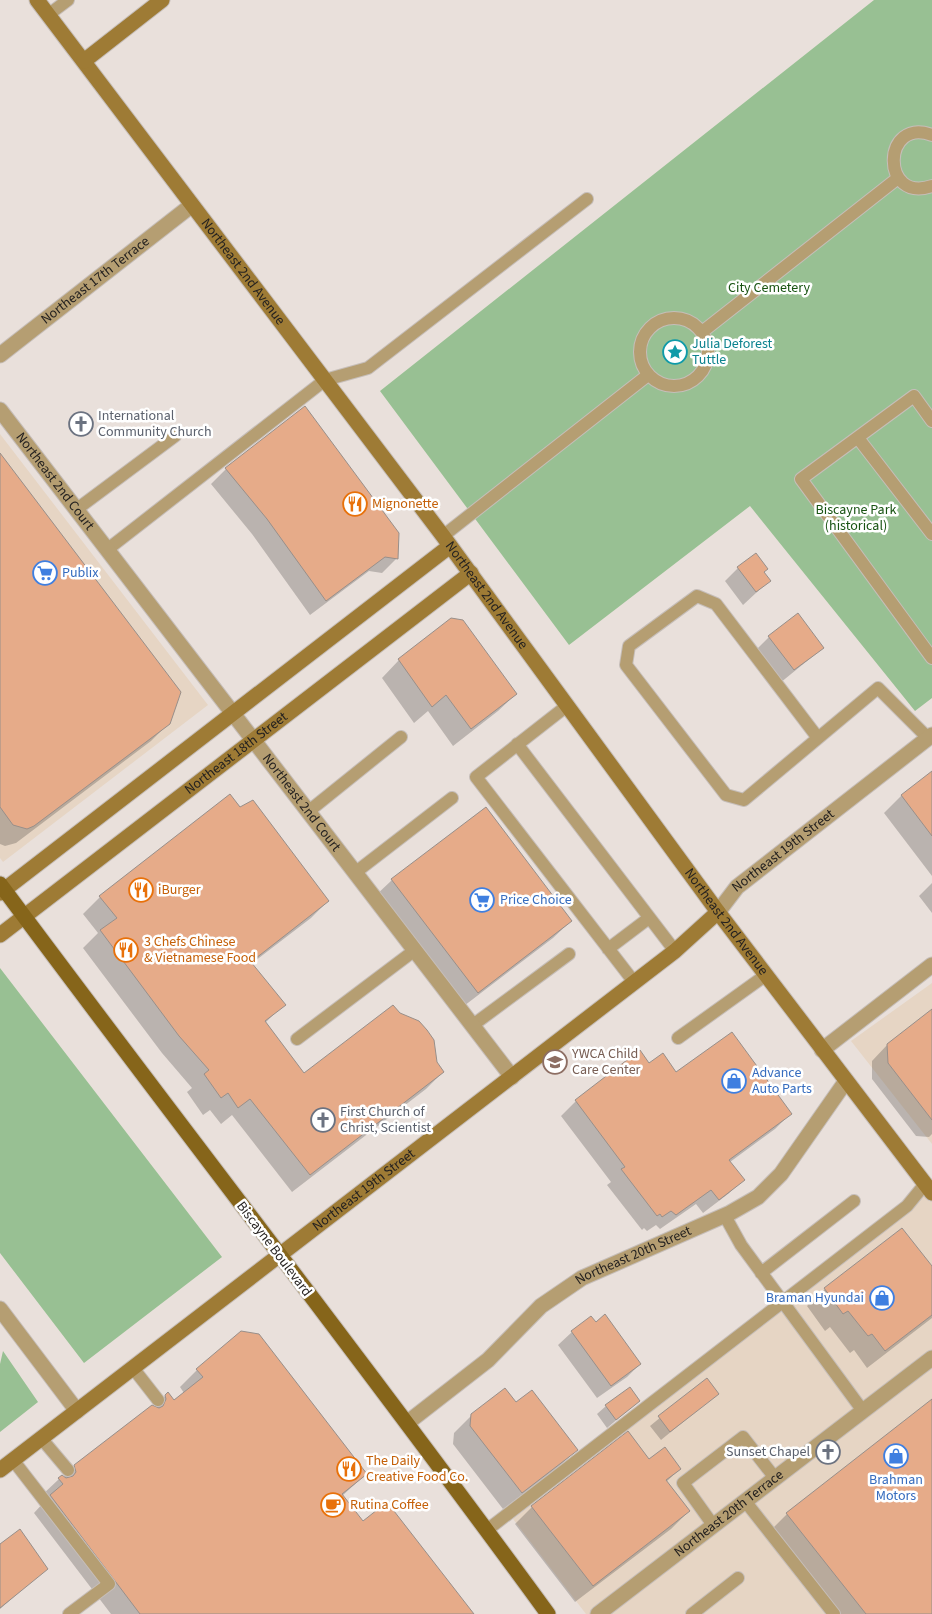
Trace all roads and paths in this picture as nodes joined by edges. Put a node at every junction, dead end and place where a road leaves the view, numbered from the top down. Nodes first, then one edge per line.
1 (37, 0) edge
2 (68, 0) edge
3 (162, 0) edge
4 (48, 15) junction
5 (84, 61) junction
6 (932, 135) edge
7 (898, 178) junction
8 (932, 186) edge
9 (587, 199) dead end
10 (192, 206) junction
11 (702, 332) junction
12 (0, 356) edge
13 (648, 376) junction
14 (324, 380) junction
15 (0, 410) edge
16 (932, 421) edge
17 (175, 436) dead end
18 (858, 438) junction
19 (77, 509) junction
20 (932, 534) edge
21 (447, 541) junction
22 (108, 549) junction
23 (471, 573) junction
24 (932, 658) edge
25 (568, 705) junction
26 (234, 712) junction
27 (401, 737) dead end
28 (930, 737) edge
29 (818, 738) junction
30 (255, 739) junction
31 (517, 744) junction
32 (452, 798) dead end
33 (309, 811) junction
34 (356, 872) junction
35 (1, 889) edge
36 (718, 912) junction
37 (24, 917) junction
38 (649, 918) junction
39 (0, 936) edge
40 (608, 949) junction
41 (415, 950) junction
42 (674, 951) junction
43 (570, 954) dead end
44 (932, 965) edge
45 (766, 975) junction
46 (634, 982) junction
47 (473, 1025) junction
48 (678, 1038) dead end
49 (297, 1039) dead end
50 (822, 1050) junction
51 (512, 1076) junction
52 (846, 1081) junction
53 (930, 1185) edge
54 (854, 1201) dead end
55 (725, 1216) junction
56 (280, 1256) junction
57 (761, 1273) junction
58 (782, 1302) junction
59 (0, 1309) edge
60 (932, 1358) edge
61 (133, 1368) junction
62 (158, 1400) dead end
63 (77, 1410) junction
64 (863, 1411) junction
65 (407, 1423) junction
66 (41, 1438) junction
67 (13, 1460) junction
68 (0, 1470) edge
69 (68, 1470) dead end
70 (775, 1478) junction
71 (745, 1501) junction
72 (713, 1525) junction
73 (487, 1530) junction
74 (738, 1578) dead end
75 (69, 1614) edge
76 (548, 1614) edge
77 (598, 1614) edge
78 (692, 1614) edge
79 (834, 1614) edge

1 - 4 street, Northeast 2nd Avenue
2 - 4 lane
3 - 5 street
4 - 5 street, Northeast 2nd Avenue
5 - 10 street, Northeast 2nd Avenue
6 - 7 lane
7 - 8 lane
7 - 11 lane
9 - 14 lane
10 - 12 street, Northeast 17th Terrace
10 - 14 street, Northeast 2nd Avenue
11 - 13 lane
11 - 13 lane
13 - 21 lane
14 - 21 street, Northeast 2nd Avenue
14 - 22 lane
15 - 19 street, Northeast 2nd Court
16 - 18 lane
17 - 19 lane
18 - 20 lane
18 - 24 lane
19 - 22 street, Northeast 2nd Court
21 - 23 street, Northeast 2nd Avenue
21 - 26 street
22 - 26 street, Northeast 2nd Court
23 - 25 street, Northeast 2nd Avenue
23 - 30 street, Northeast 18th Street
25 - 31 lane
25 - 36 street, Northeast 2nd Avenue
26 - 30 street, Northeast 2nd Court
26 - 35 street
27 - 33 lane
28 - 29 lane
28 - 36 street, Northeast 19th Street
29 - 29 lane
30 - 33 street, Northeast 2nd Court
30 - 37 street, Northeast 18th Street
31 - 38 lane
31 - 40 lane
32 - 34 lane
33 - 34 street, Northeast 2nd Court
34 - 41 street, Northeast 2nd Court
35 - 37 main road, Biscayne Boulevard
36 - 42 street, Northeast 19th Street
36 - 45 street, Northeast 2nd Avenue
37 - 39 street, Northeast 18th Street
37 - 56 main road, Biscayne Boulevard
38 - 40 lane
38 - 42 lane
40 - 46 lane
41 - 47 street, Northeast 2nd Court
41 - 49 lane
42 - 46 street, Northeast 19th Street
43 - 47 lane
44 - 50 street
45 - 48 lane
45 - 50 street, Northeast 2nd Avenue
46 - 51 street, Northeast 19th Street
47 - 51 street, Northeast 2nd Court
50 - 52 street, Northeast 2nd Avenue
51 - 56 street, Northeast 19th Street
52 - 53 street, Northeast 2nd Avenue
52 - 55 street, Northeast 20th Street
53 - 58 lane
54 - 57 lane
55 - 57 lane
55 - 65 street, Northeast 20th Street
56 - 61 street, Northeast 19th Street
56 - 65 main road, Biscayne Boulevard
57 - 58 lane
58 - 64 lane
58 - 73 lane
59 - 63 street
60 - 64 street, Northeast 20th Terrace
61 - 62 lane
61 - 63 street, Northeast 19th Street
63 - 66 street, Northeast 19th Street
64 - 70 street, Northeast 20th Terrace
65 - 73 main road, Biscayne Boulevard
66 - 67 street, Northeast 19th Street
66 - 69 lane
67 - 68 street, Northeast 19th Street
67 - 75 lane
70 - 71 street, Northeast 20th Terrace
70 - 72 lane
71 - 72 street, Northeast 20th Terrace
71 - 79 lane
72 - 77 street, Northeast 20th Terrace
73 - 76 main road, Biscayne Boulevard
74 - 78 lane

